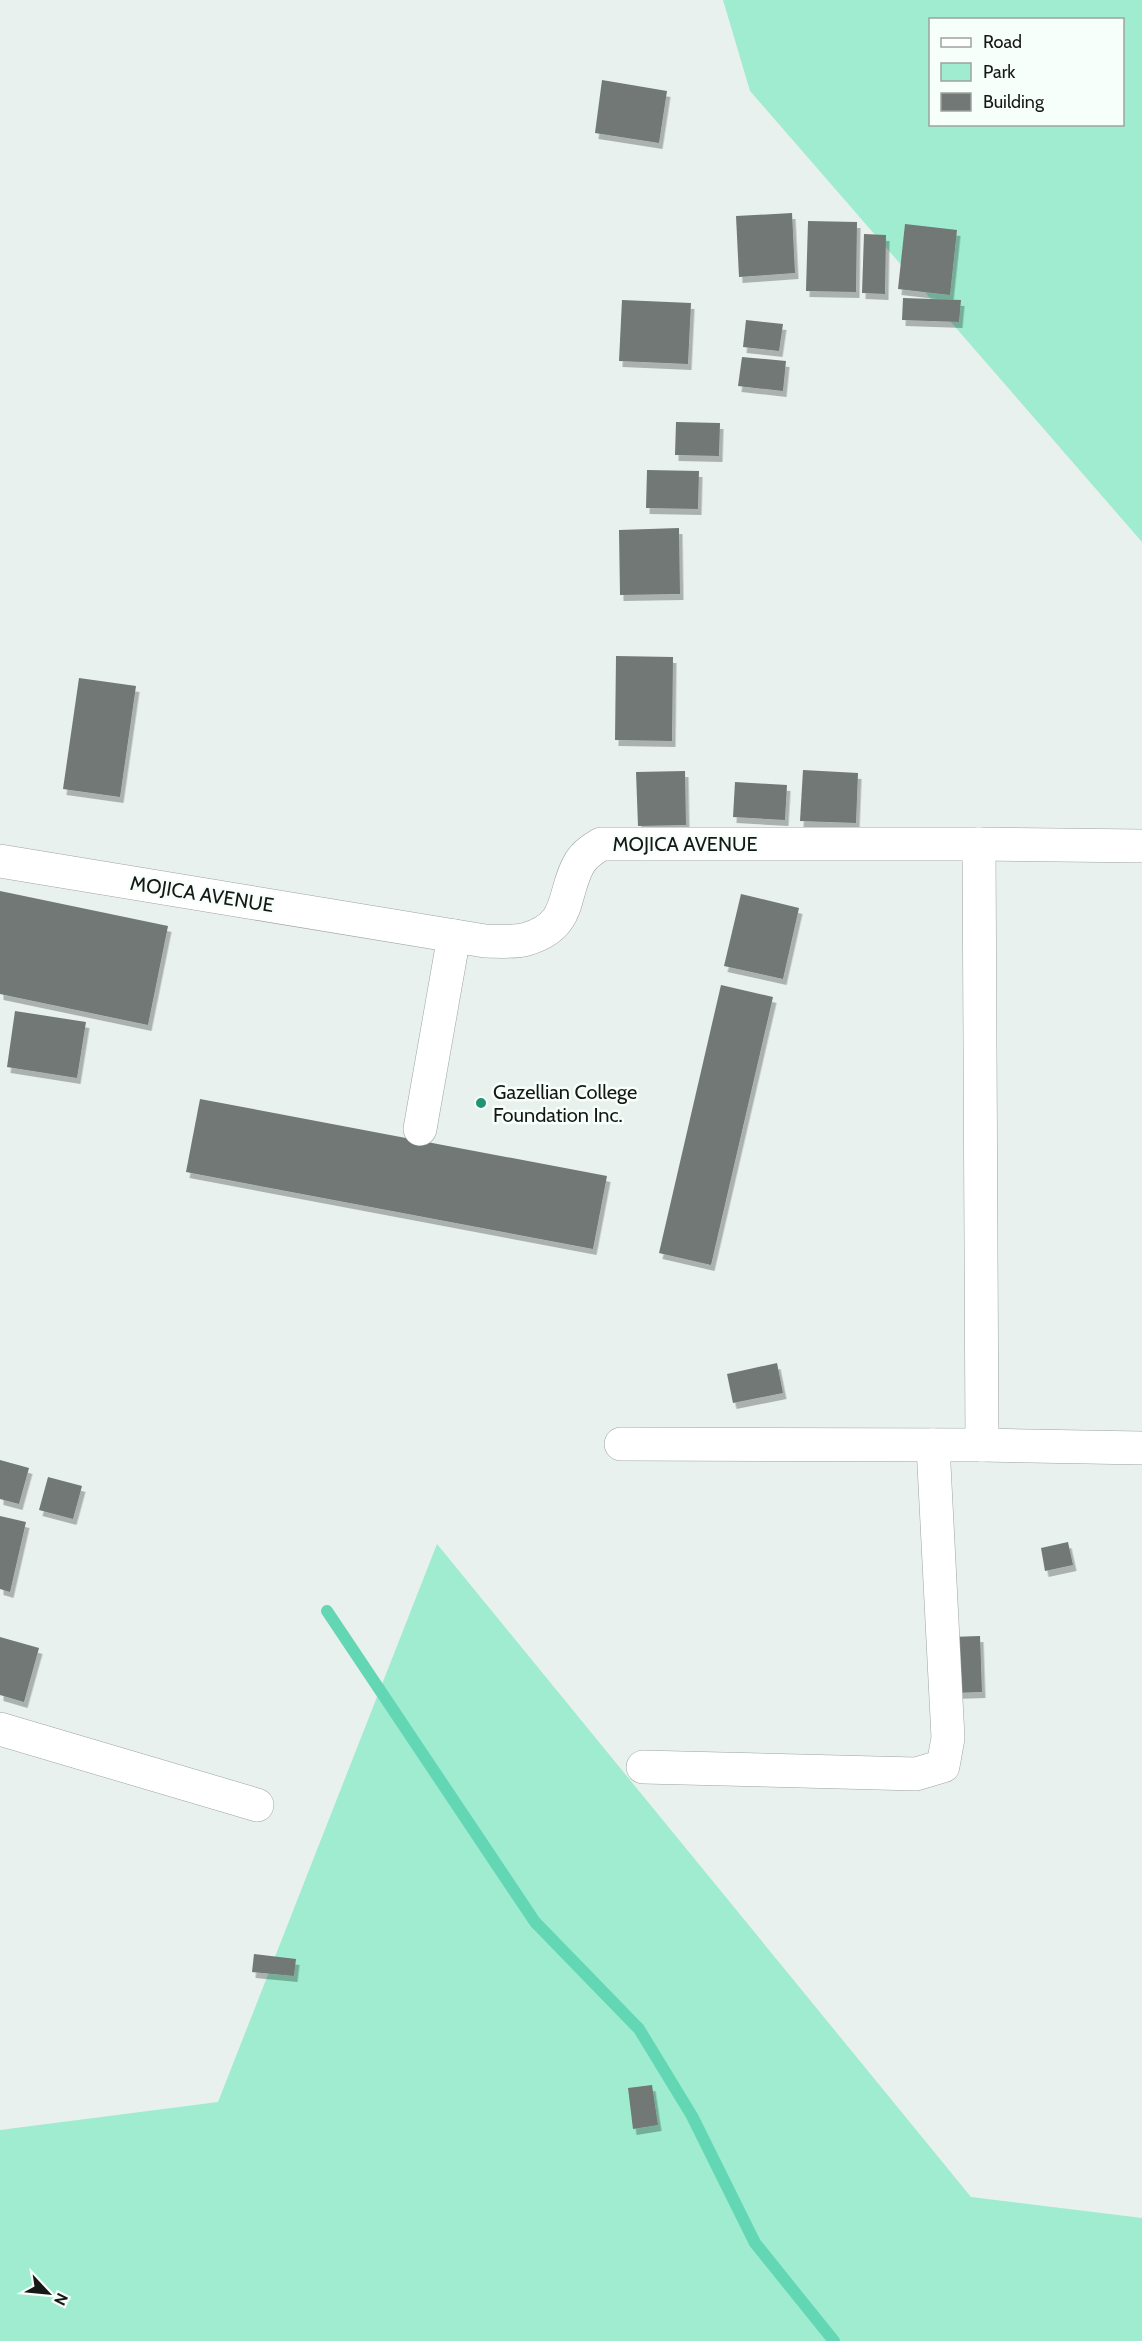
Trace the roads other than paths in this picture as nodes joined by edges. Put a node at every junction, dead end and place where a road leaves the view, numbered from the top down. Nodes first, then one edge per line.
1 (979, 844) junction
2 (1142, 846) edge
3 (0, 861) edge
4 (454, 936) junction
5 (420, 1129) dead end
6 (621, 1444) dead end
7 (933, 1445) junction
8 (982, 1445) junction
9 (1142, 1448) edge
10 (0, 1730) edge
11 (643, 1767) dead end
12 (257, 1804) dead end

1 - 2 street, MOJICA AVENUE
1 - 4 street, MOJICA AVENUE
1 - 8 street
3 - 4 street, MOJICA AVENUE
4 - 5 street
6 - 7 street
7 - 8 street
7 - 11 street
8 - 9 street
10 - 12 street

